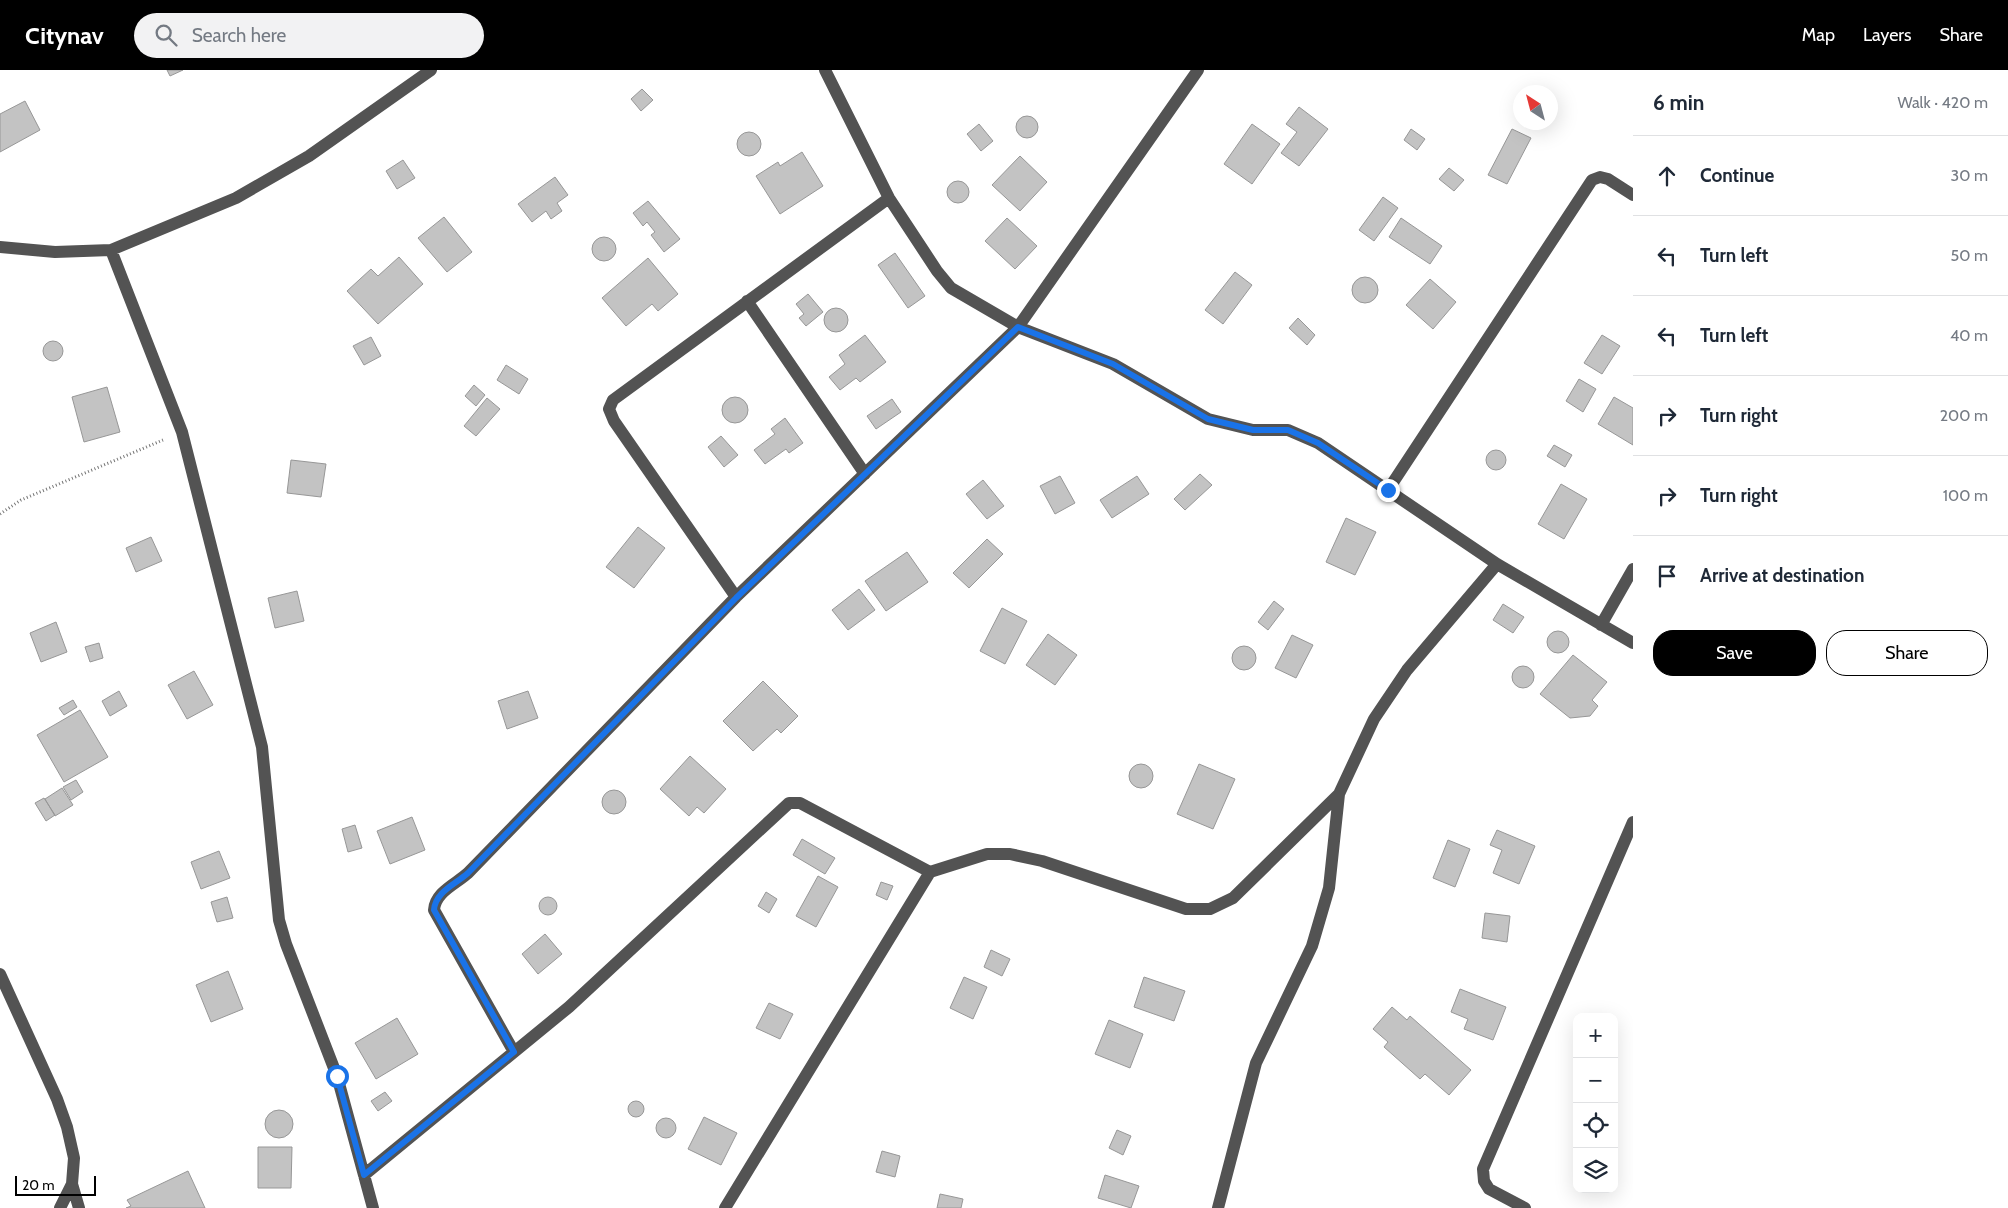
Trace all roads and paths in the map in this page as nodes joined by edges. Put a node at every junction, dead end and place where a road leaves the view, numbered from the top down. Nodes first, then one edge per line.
1 (431, 70) edge
2 (825, 70) edge
3 (1198, 70) edge
4 (1633, 195) edge
5 (890, 198) junction
6 (0, 247) edge
7 (111, 250) junction
8 (748, 301) junction
9 (1018, 327) junction
10 (182, 432) junction
11 (865, 474) junction
12 (1388, 490) junction
13 (0, 514) edge
14 (1497, 564) junction
15 (1633, 568) edge
16 (736, 598) junction
17 (1602, 625) junction
18 (1633, 643) edge
19 (1340, 794) junction
20 (1633, 822) edge
21 (930, 872) junction
22 (0, 974) edge
23 (514, 1052) junction
24 (364, 1175) junction
25 (72, 1184) junction
26 (60, 1208) edge
27 (79, 1208) edge
28 (373, 1208) edge
29 (725, 1208) edge
30 (1218, 1208) edge
31 (1525, 1208) edge

1 - 7 street
2 - 5 street
3 - 9 street
4 - 12 street
5 - 8 street
5 - 9 street
6 - 7 street
7 - 10 street
8 - 11 street
8 - 16 street
9 - 11 street
9 - 12 street
10 - 13 path
10 - 24 street
11 - 16 street
12 - 14 street
14 - 17 street
14 - 19 street
15 - 17 street
16 - 23 street
17 - 18 street
19 - 21 street
19 - 30 street
20 - 31 street
21 - 23 street
21 - 29 street
22 - 25 street
23 - 24 street
24 - 28 street
25 - 26 street
25 - 27 street

